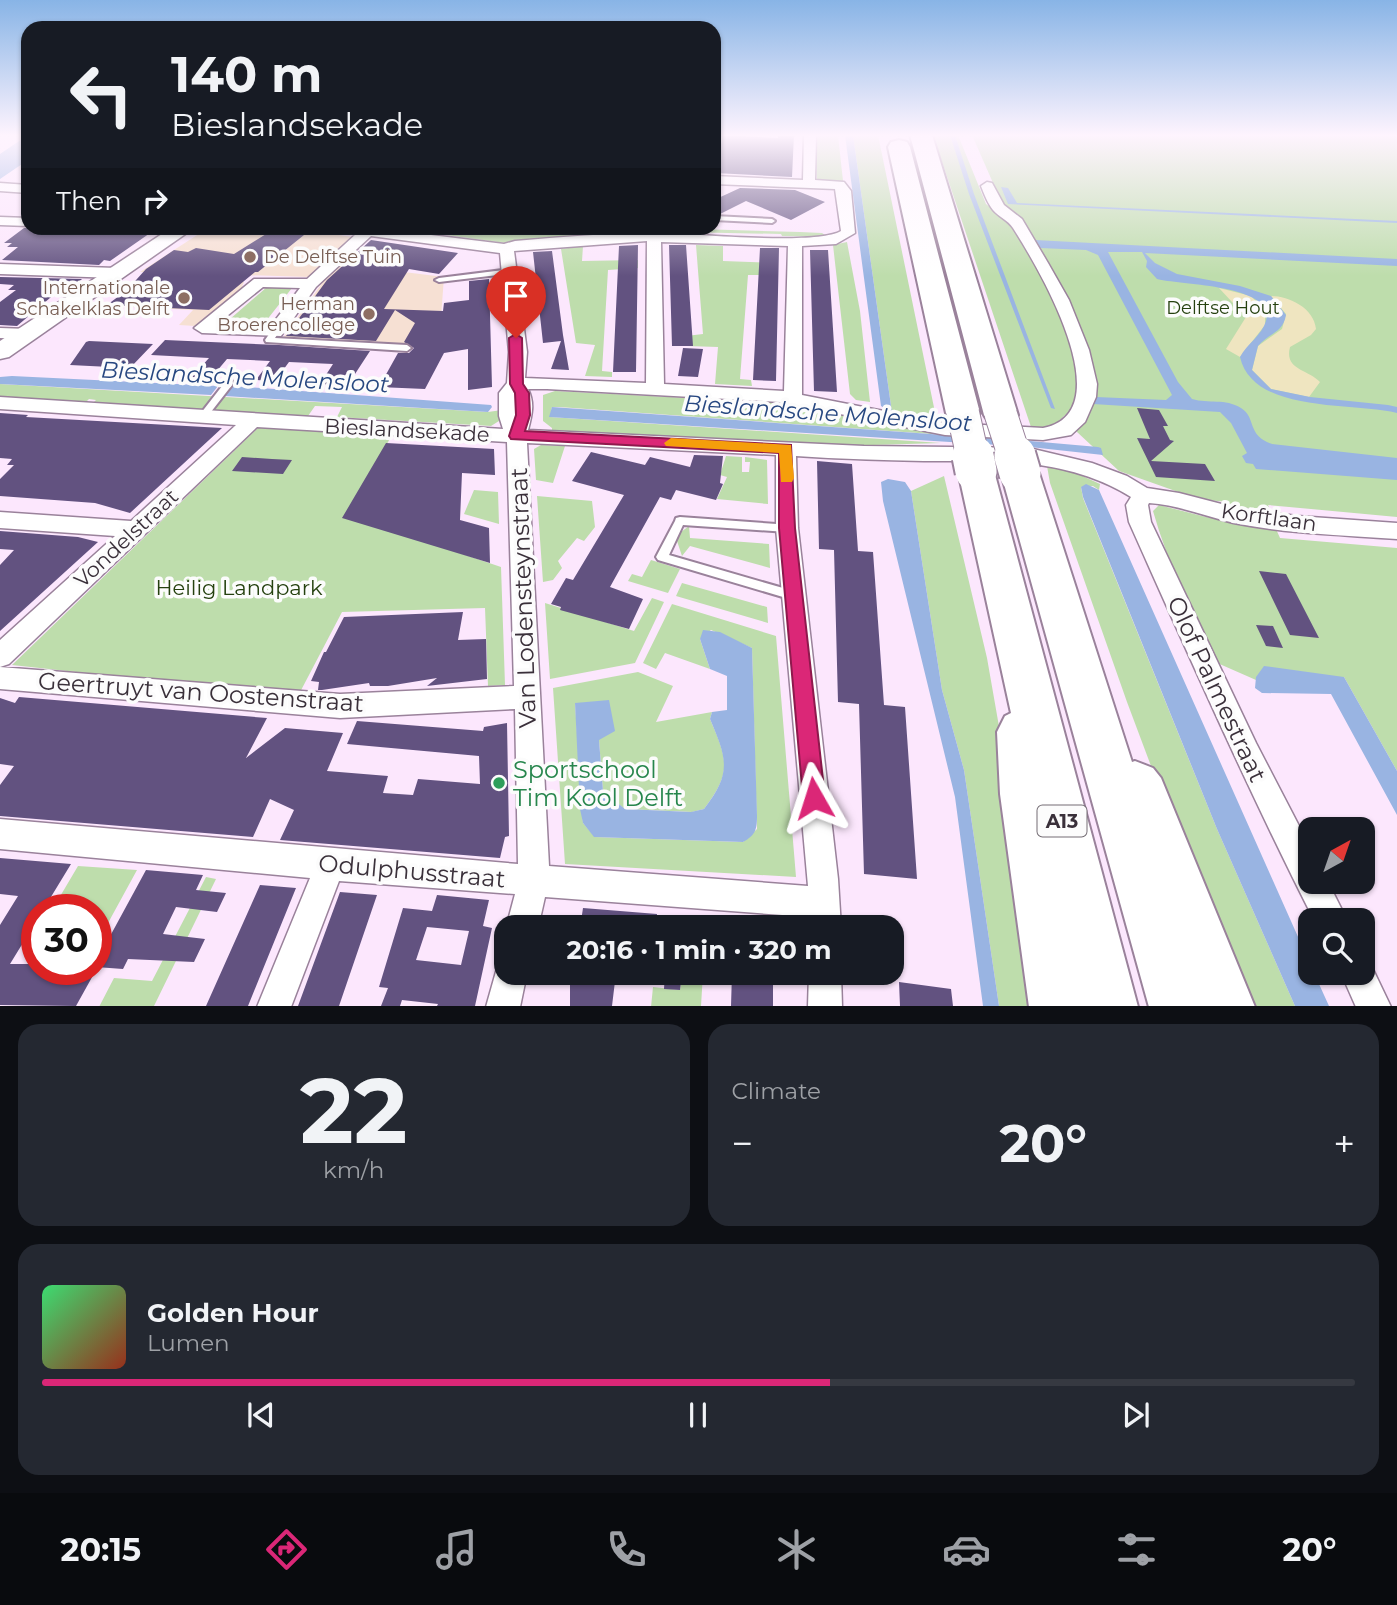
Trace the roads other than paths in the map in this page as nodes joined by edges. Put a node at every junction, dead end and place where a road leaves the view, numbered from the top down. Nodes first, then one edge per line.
1 (760, 182) edge
2 (907, 182) edge
3 (934, 182) edge
4 (809, 184) joint
5 (987, 186) dead end
6 (0, 189) edge
7 (21, 190) edge
8 (721, 218) edge
9 (0, 221) edge
10 (772, 221) dead end
11 (21, 222) edge
12 (173, 235) edge
13 (356, 235) edge
14 (427, 235) edge
15 (626, 235) edge
16 (656, 235) edge
17 (698, 235) edge
18 (795, 242) junction
19 (506, 249) junction
20 (0, 269) edge
21 (510, 271) junction
22 (116, 273) junction
23 (439, 280) dead end
24 (311, 284) junction
25 (275, 332) junction
26 (0, 333) edge
27 (28, 334) junction
28 (407, 348) dead end
29 (0, 352) edge
30 (229, 383) dead end
31 (516, 384) junction
32 (654, 389) junction
33 (793, 398) junction
34 (0, 403) edge
35 (210, 407) junction
36 (252, 421) junction
37 (517, 436) junction
38 (786, 449) junction
39 (1143, 495) junction
40 (0, 520) edge
41 (787, 528) junction
42 (135, 529) junction
43 (1397, 531) edge
44 (793, 595) junction
45 (1017, 636) junction
46 (0, 656) edge
47 (0, 678) edge
48 (527, 697) junction
49 (1102, 742) junction
50 (0, 834) edge
51 (1298, 856) edge
52 (330, 864) junction
53 (534, 881) junction
54 (525, 915) edge
55 (825, 915) edge
56 (508, 985) edge
57 (825, 985) edge
58 (1363, 985) edge
59 (274, 1006) edge
60 (503, 1006) edge
61 (825, 1006) edge
62 (1060, 1006) edge
63 (1107, 1006) edge
64 (1180, 1006) edge
65 (1224, 1006) edge
66 (1374, 1006) edge

1 - 4 street
2 - 45 highway, A13, bridge
3 - 49 highway, bridge
4 - 18 street
5 - 33 street
6 - 7 street
8 - 10 lane
9 - 11 street
12 - 22 main road
13 - 24 street
14 - 19 street
15 - 19 street
16 - 32 street
17 - 18 street
18 - 33 street
19 - 21 street, Van Lodensteynstraat
20 - 22 street
21 - 23 lane
21 - 31 street, Van Lodensteynstraat
22 - 27 main road
24 - 25 street
24 - 25 street
25 - 28 lane
26 - 27 street
27 - 29 main road
30 - 35 lane
31 - 32 street
31 - 37 street, Van Lodensteynstraat
32 - 33 street
34 - 35 street, Bieslandsekade
35 - 36 street, Bieslandsekade
36 - 37 street, Bieslandsekade
36 - 42 street, Vondelstraat
37 - 38 street, Bieslandsekade
37 - 48 street, Van Lodensteynstraat
38 - 39 street, Bieslandsekade
38 - 41 street
39 - 43 street, Korftlaan
39 - 51 street, Olof Palmestraat
40 - 42 street
41 - 44 street
41 - 44 lane
42 - 46 street, Vondelstraat
44 - 55 street
45 - 62 highway, A13
45 - 63 highway, A13
47 - 48 street, Geertruyt van Oostenstraat
48 - 53 street, Van Lodensteynstraat
49 - 64 highway
49 - 65 highway
50 - 52 street, Odulphusstraat
52 - 53 street, Odulphusstraat
52 - 59 street
53 - 54 street, Van Lodensteynstraat
53 - 55 street, Odulphusstraat
56 - 60 street
57 - 61 street
58 - 66 street

